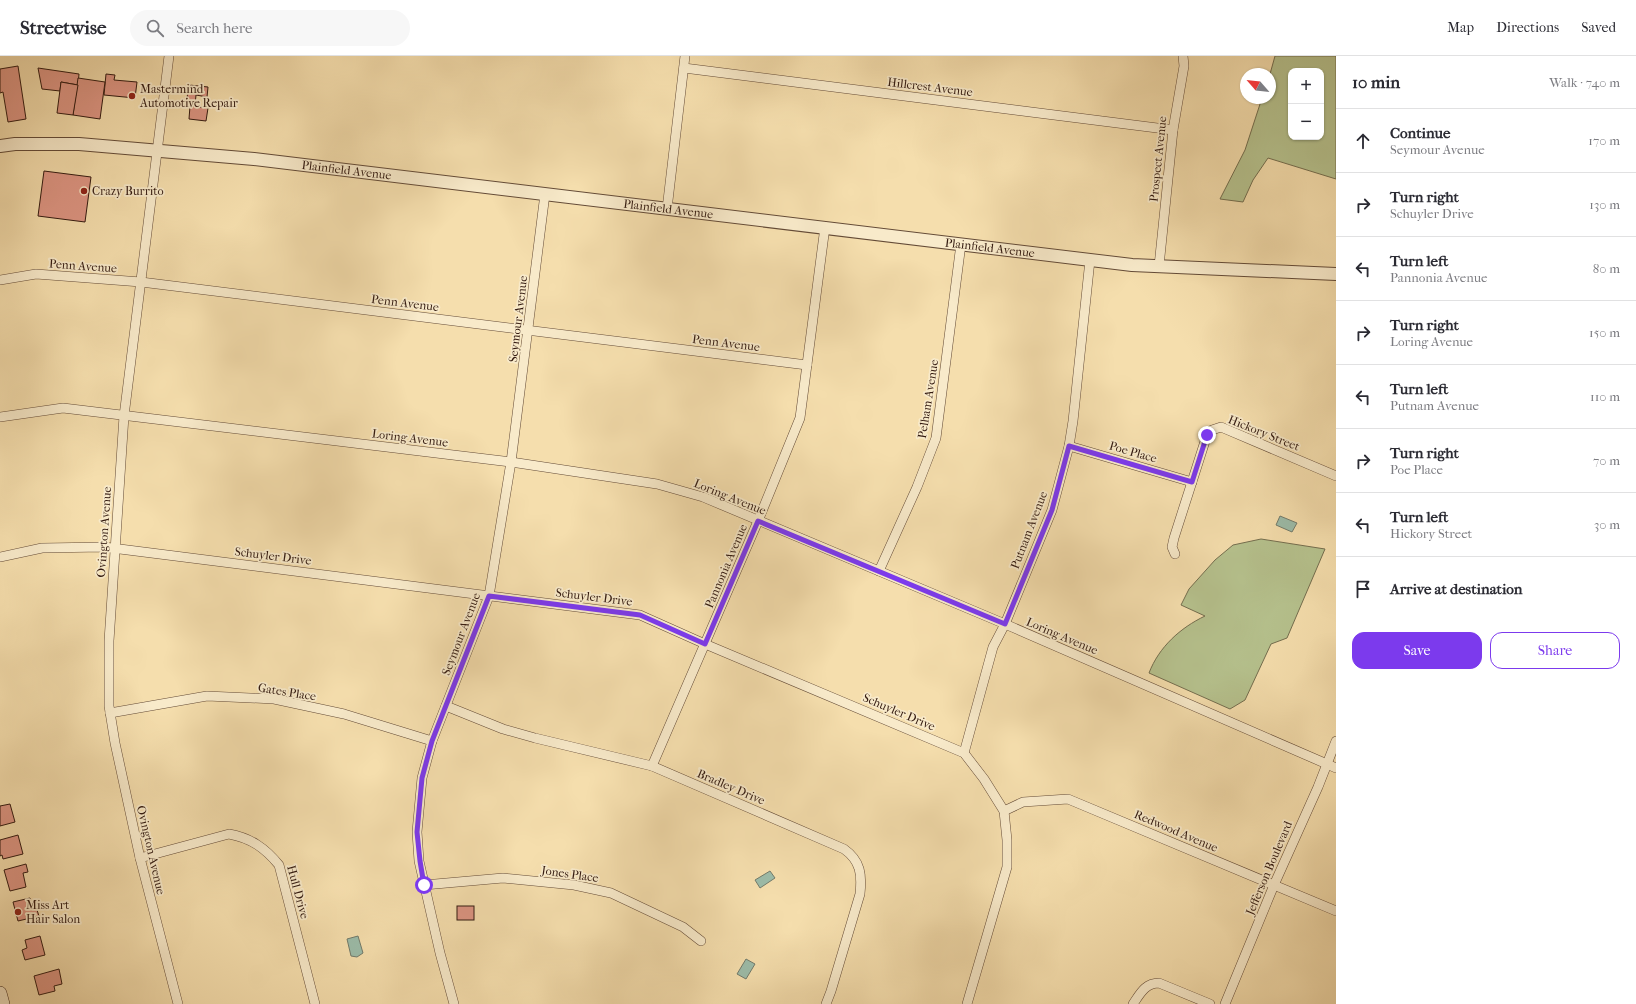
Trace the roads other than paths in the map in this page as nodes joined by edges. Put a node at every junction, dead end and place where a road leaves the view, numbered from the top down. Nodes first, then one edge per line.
1 (169, 56) edge
2 (685, 56) edge
3 (1183, 56) edge
4 (684, 68) junction
5 (1173, 130) junction
6 (0, 146) edge
7 (158, 151) junction
8 (545, 194) junction
9 (667, 209) junction
10 (825, 228) junction
11 (961, 244) junction
12 (1090, 260) junction
13 (1159, 266) junction
14 (1336, 274) edge
15 (0, 280) edge
16 (141, 282) junction
17 (528, 330) junction
18 (807, 365) junction
19 (124, 416) junction
20 (0, 417) edge
21 (1069, 446) junction
22 (512, 462) junction
23 (1336, 476) edge
24 (1192, 482) junction
25 (758, 521) junction
26 (114, 548) junction
27 (1175, 554) dead end
28 (0, 557) edge
29 (879, 571) junction
30 (489, 596) junction
31 (1005, 624) junction
32 (705, 644) junction
33 (446, 706) junction
34 (110, 713) junction
35 (432, 741) junction
36 (1336, 741) edge
37 (964, 753) junction
38 (1327, 764) junction
39 (652, 766) junction
40 (1336, 768) edge
41 (1004, 811) junction
42 (140, 858) junction
43 (424, 885) junction
44 (1274, 885) junction
45 (1336, 911) edge
46 (701, 941) dead end
47 (0, 993) edge
48 (3, 1004) edge
49 (178, 1004) edge
50 (315, 1004) edge
51 (454, 1004) edge
52 (826, 1004) edge
53 (967, 1004) edge
54 (1133, 1004) edge
55 (1210, 1004) edge
56 (1225, 1004) edge

1 - 7 street, Ovington Avenue
2 - 4 street
3 - 5 street, Prospect Avenue
4 - 5 street, Hillcrest Avenue
4 - 9 street
5 - 13 street, Prospect Avenue
6 - 7 street, Plainfield Avenue
7 - 8 street, Plainfield Avenue
7 - 16 street, Ovington Avenue
8 - 9 street, Plainfield Avenue
8 - 17 street, Seymour Avenue
9 - 10 street, Plainfield Avenue
10 - 11 street, Plainfield Avenue
10 - 18 street, Pannonia Avenue
11 - 12 street, Plainfield Avenue
11 - 29 street, Pelham Avenue
12 - 13 street, Plainfield Avenue
12 - 21 street, Putnam Avenue
13 - 14 street, Plainfield Avenue
15 - 16 street, Penn Avenue
16 - 17 street, Penn Avenue
16 - 19 street, Ovington Avenue
17 - 18 street, Penn Avenue
17 - 22 street, Seymour Avenue
18 - 25 street, Pannonia Avenue
19 - 20 street, Loring Avenue
19 - 22 street, Loring Avenue
19 - 26 street, Ovington Avenue
21 - 24 street, Poe Place
21 - 31 street, Putnam Avenue
22 - 25 street, Loring Avenue
22 - 30 street, Seymour Avenue
23 - 24 street, Hickory Street
24 - 27 street, Hickory Street
25 - 29 street, Loring Avenue
25 - 32 street, Pannonia Avenue
26 - 28 street, Schuyler Drive
26 - 30 street, Schuyler Drive
26 - 34 street, Ovington Avenue
29 - 31 street, Loring Avenue
30 - 32 street, Schuyler Drive
30 - 33 street, Seymour Avenue
31 - 37 street, Putnam Avenue
31 - 38 street, Loring Avenue
32 - 37 street, Schuyler Drive
32 - 39 street, Pannonia Avenue
33 - 35 street, Seymour Avenue
33 - 39 street, Bradley Drive
34 - 35 street, Gates Place
34 - 42 street, Ovington Avenue
35 - 43 street, Seymour Avenue
36 - 38 street, Jefferson Boulevard
37 - 41 street, Schuyler Drive
38 - 40 street, Loring Avenue
38 - 44 street, Jefferson Boulevard
39 - 52 street, Bradley Drive
41 - 44 street, Redwood Avenue
41 - 53 street, Schuyler Drive
42 - 49 street, Ovington Avenue
42 - 50 street, Hull Drive
43 - 46 street, Jones Place
43 - 51 street, Seymour Avenue
44 - 45 street, Redwood Avenue
44 - 56 street, Jefferson Boulevard
47 - 48 main road
54 - 55 street

